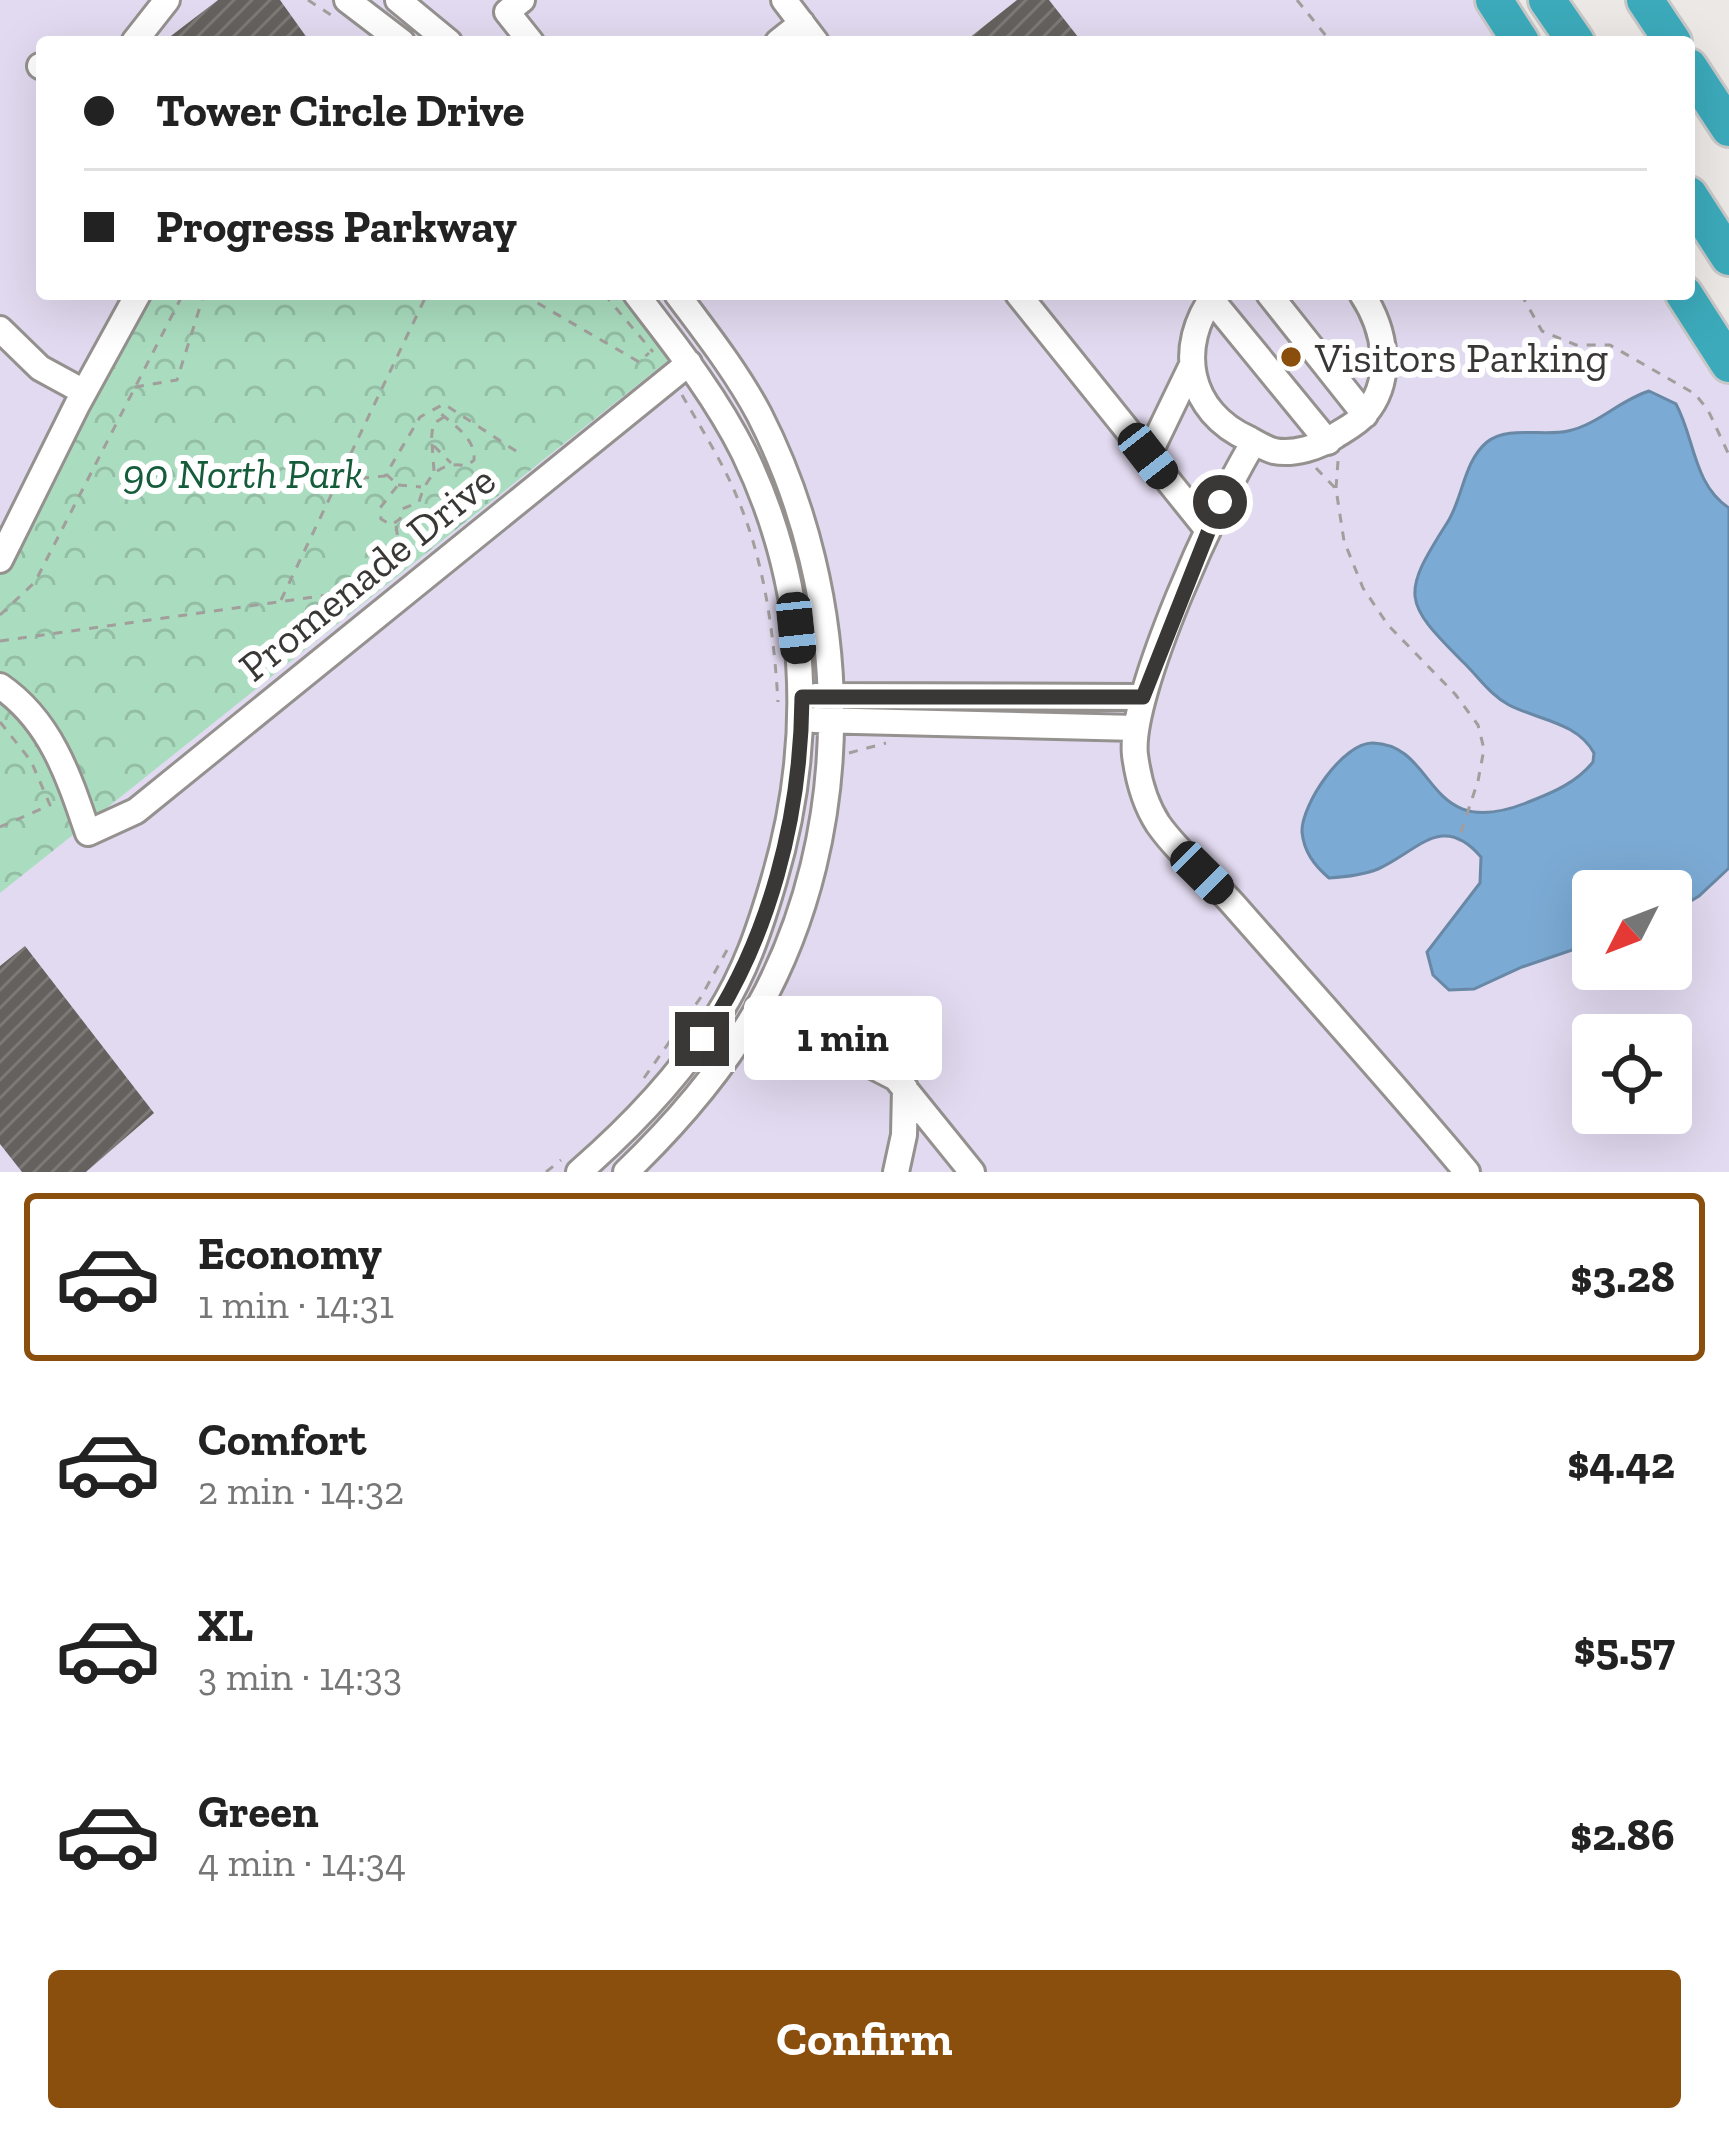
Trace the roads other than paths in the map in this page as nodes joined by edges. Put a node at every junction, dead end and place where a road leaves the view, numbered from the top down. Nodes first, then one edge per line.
1 (167, 0) edge
2 (347, 0) edge
3 (784, 0) edge
4 (1494, 0) edge
5 (1547, 0) edge
6 (1564, 0) edge
7 (1645, 0) edge
8 (415, 4) edge
9 (515, 6) edge
10 (809, 32) edge
11 (139, 36) edge
12 (389, 36) edge
13 (394, 36) edge
14 (444, 36) edge
15 (528, 36) edge
16 (1517, 36) edge
17 (1572, 36) edge
18 (1588, 36) edge
19 (1669, 36) edge
20 (1695, 76) edge
21 (1729, 128) edge
22 (1695, 205) edge
23 (1695, 214) edge
24 (1729, 261) edge
25 (135, 300) edge
26 (639, 300) edge
27 (681, 300) edge
28 (1023, 300) edge
29 (1210, 300) edge
30 (1216, 300) edge
31 (1274, 300) edge
32 (1366, 300) edge
33 (1688, 300) edge
34 (0, 329) edge
35 (1729, 364) edge
36 (1191, 367) junction
37 (680, 370) junction
38 (84, 392) junction
39 (1365, 415) junction
40 (1334, 438) junction
41 (1254, 442) junction
42 (1148, 456) junction
43 (1208, 529) junction
44 (0, 560) edge
45 (0, 686) edge
46 (1143, 697) junction
47 (831, 708) junction
48 (794, 711) junction
49 (1136, 728) junction
50 (758, 1007) junction
51 (905, 1088) junction
52 (572, 1165) edge
53 (626, 1172) edge
54 (896, 1172) edge
55 (972, 1172) edge
56 (1468, 1172) edge

1 - 11 street
2 - 12 street
3 - 10 street
4 - 16 highway
5 - 17 highway
6 - 18 highway
7 - 19 highway
8 - 13 street
8 - 14 street
9 - 15 street
20 - 21 highway
22 - 24 highway
23 - 24 highway
25 - 38 street
26 - 37 street
27 - 47 street
28 - 42 street
29 - 36 street
30 - 40 street
31 - 39 street
32 - 39 street
33 - 35 highway
34 - 38 street
36 - 41 street
36 - 42 street
37 - 45 street, Promenade Drive
37 - 48 street
38 - 44 street
39 - 40 street
40 - 41 street
41 - 43 street
42 - 43 street
43 - 46 street
46 - 47 street
46 - 49 street
47 - 48 street
47 - 49 street
47 - 50 street
48 - 52 street
49 - 56 street
50 - 51 street
50 - 53 street
51 - 54 street
51 - 55 street

